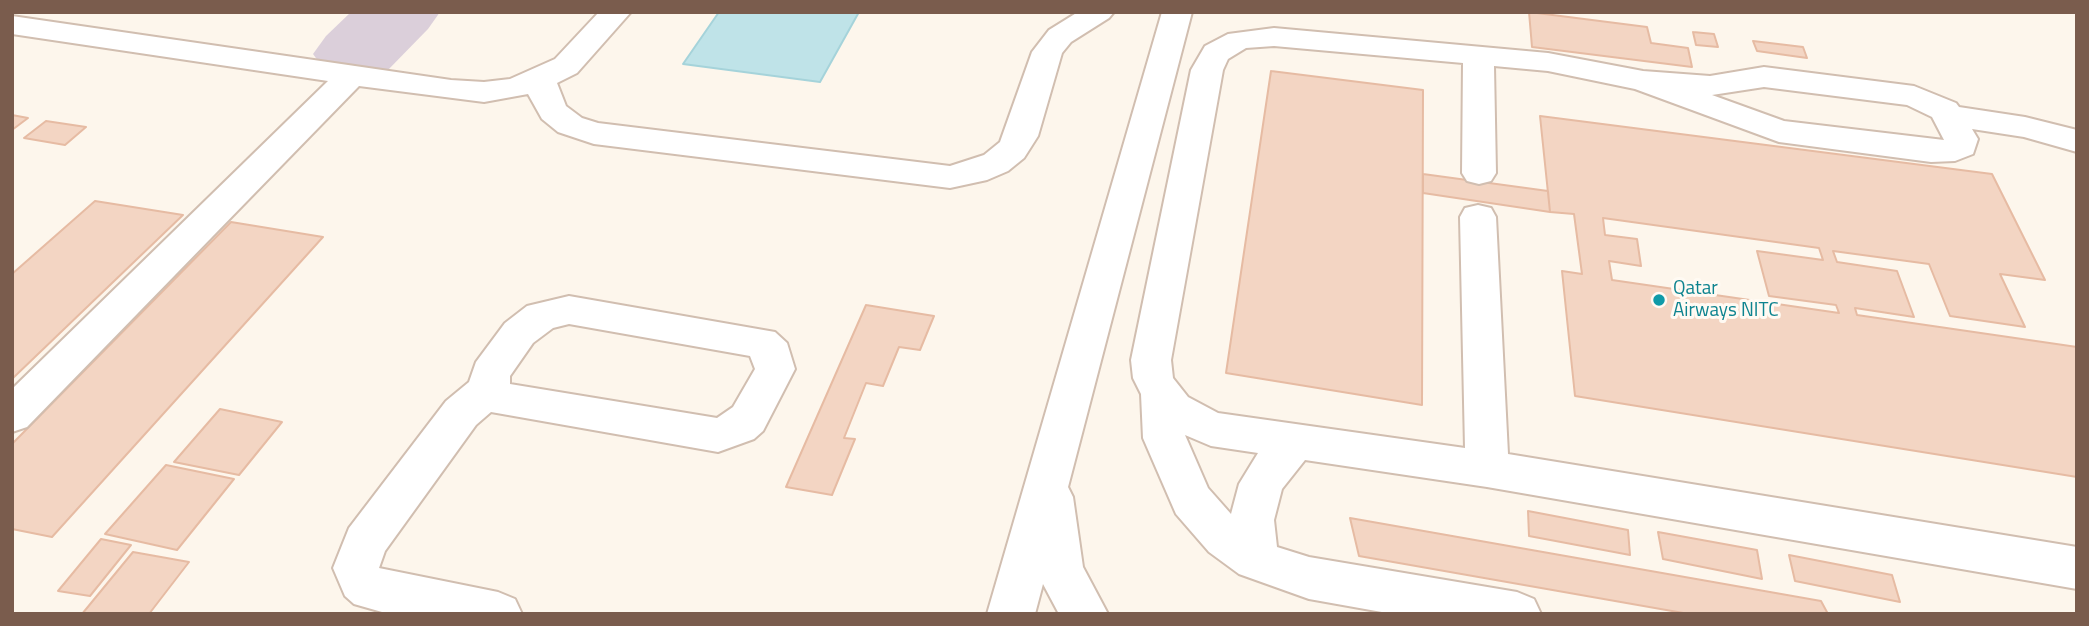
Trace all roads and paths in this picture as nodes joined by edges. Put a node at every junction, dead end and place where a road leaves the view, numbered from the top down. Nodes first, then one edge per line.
1 (616, 12) edge
2 (1099, 12) edge
3 (1177, 12) edge
4 (12, 25) edge
5 (1478, 57) junction
6 (351, 76) junction
7 (541, 79) junction
8 (1643, 81) junction
9 (1951, 116) junction
10 (2077, 141) edge
11 (1479, 173) dead end
12 (1478, 217) dead end
13 (489, 389) junction
14 (1161, 394) junction
15 (12, 415) edge
16 (1297, 442) junction
17 (1487, 469) junction
18 (1049, 476) junction
19 (1255, 559) junction
20 (2077, 568) edge
21 (498, 614) edge
22 (1011, 614) edge
23 (1084, 614) edge
24 (1517, 614) edge

1 - 7 lane
2 - 7 lane
3 - 18 lane
4 - 6 lane
5 - 8 lane
5 - 11 lane
5 - 14 lane
6 - 7 lane
6 - 15 lane
8 - 9 lane
8 - 9 lane
9 - 10 lane
12 - 17 lane
13 - 13 lane
13 - 21 lane
14 - 16 lane
14 - 19 lane
16 - 17 lane
16 - 19 lane
17 - 20 lane
18 - 22 lane
18 - 23 lane
19 - 24 lane

